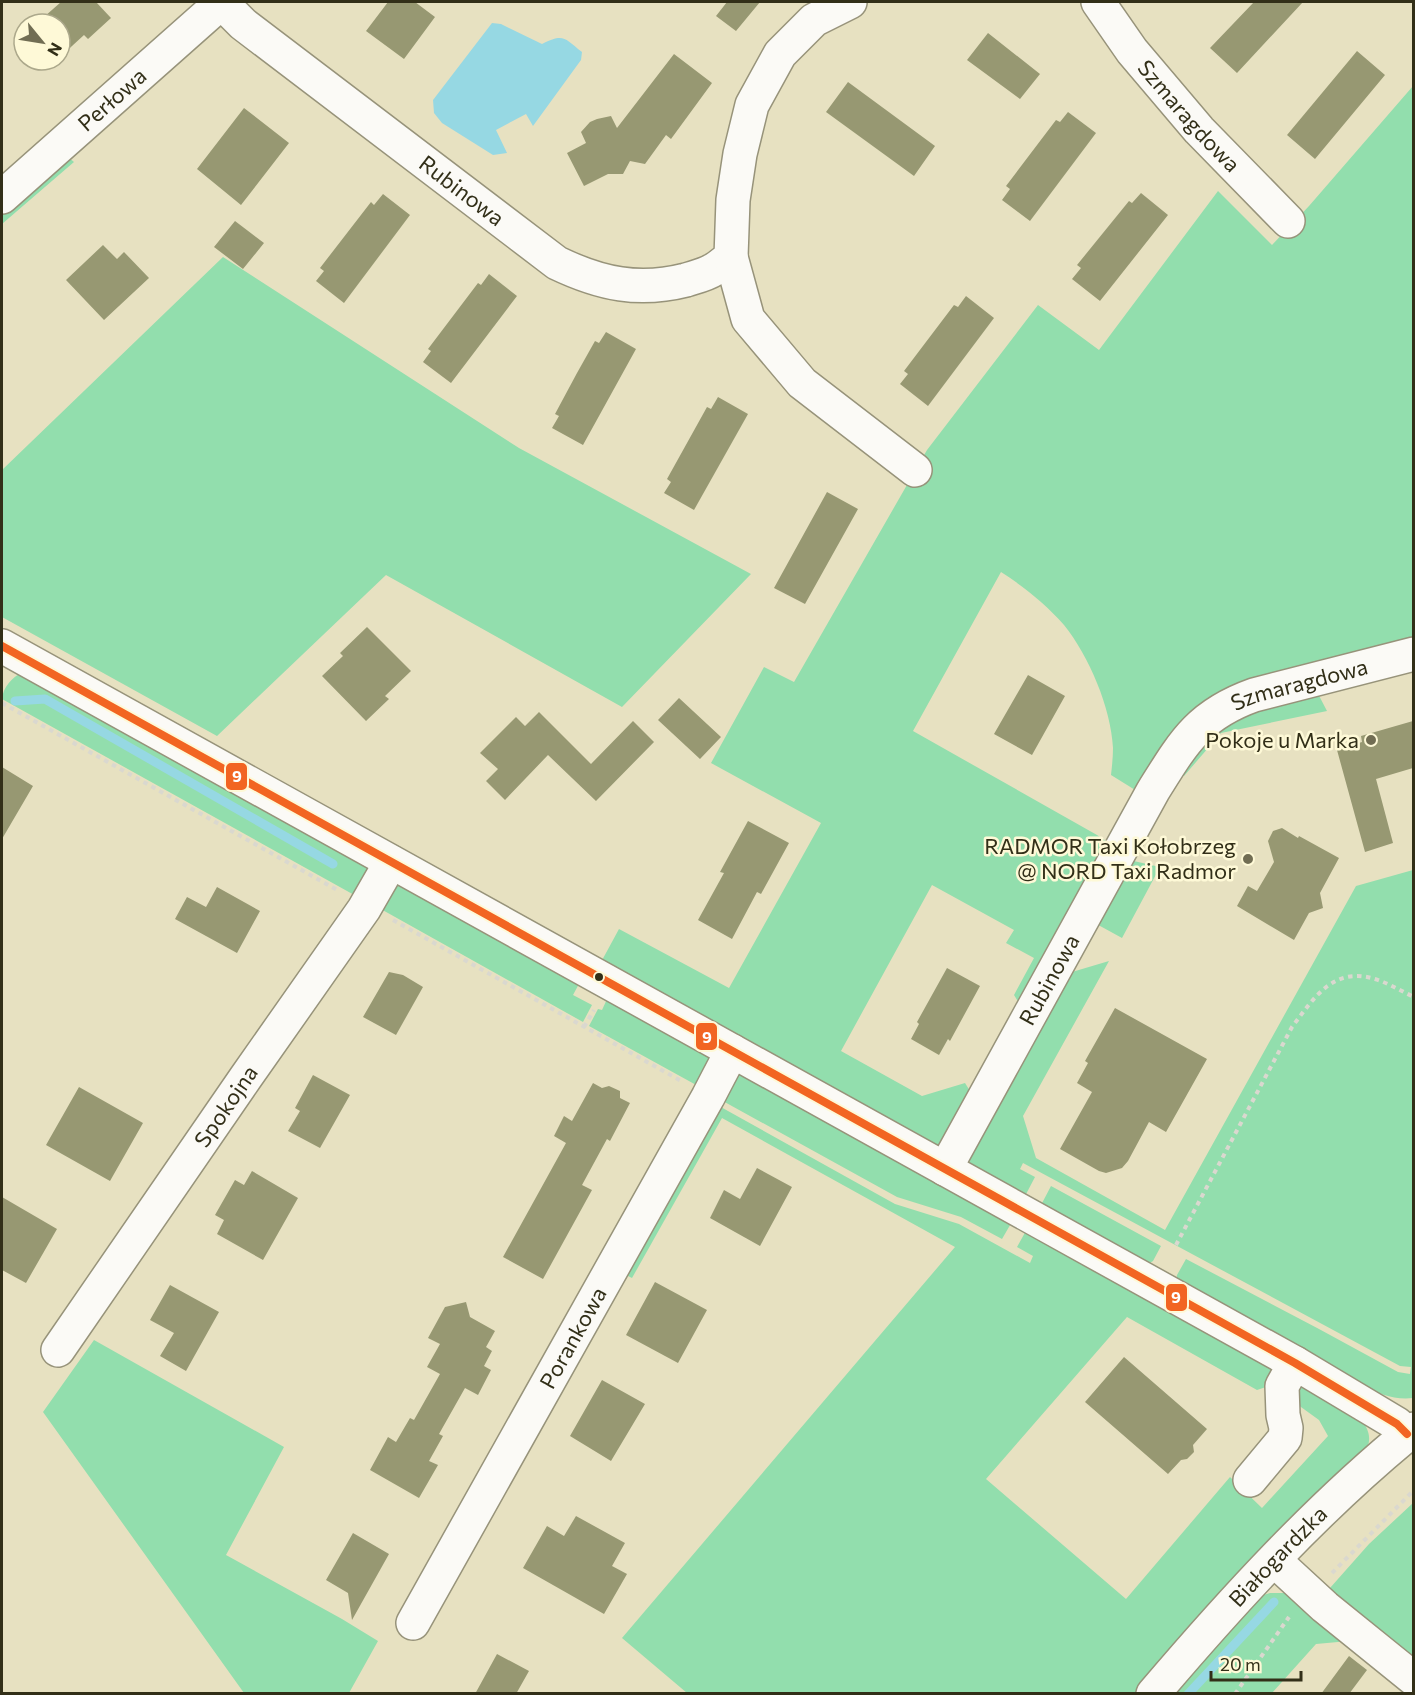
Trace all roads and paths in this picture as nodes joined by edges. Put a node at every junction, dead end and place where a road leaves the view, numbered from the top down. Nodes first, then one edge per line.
1 (221, 2) edge
2 (850, 2) edge
3 (1098, 2) edge
4 (2, 197) edge
5 (1288, 221) dead end
6 (731, 256) junction
7 (915, 470) dead end
8 (1413, 654) edge
9 (5, 656) edge
10 (2, 703) edge
11 (1153, 791) joint
12 (391, 862) junction
13 (344, 894) dead end
14 (387, 917) dead end
15 (1413, 997) edge
16 (594, 1009) dead end
17 (584, 1027) junction
18 (732, 1051) junction
19 (686, 1084) dead end
20 (945, 1169) junction
21 (1176, 1245) dead end
22 (58, 1350) dead end
23 (1295, 1363) junction
24 (1410, 1431) edge
25 (1250, 1480) dead end
26 (1274, 1560) junction
27 (413, 1623) dead end
28 (1413, 1679) edge
29 (1153, 1694) edge

1 - 4 street, Perłowa
1 - 6 street, Rubinowa
2 - 6 street
3 - 5 street, Szmaragdowa
6 - 7 street
8 - 11 street, Szmaragdowa
9 - 12 street
10 - 13 path
11 - 20 street, Rubinowa
12 - 18 street
12 - 22 street, Spokojna
14 - 17 path
15 - 21 path
16 - 17 path
17 - 19 path
18 - 20 street
18 - 27 street, Porankowa
20 - 23 street
23 - 24 street
23 - 25 street
24 - 26 street, Białogardzka
26 - 28 street
26 - 29 street, Białogardzka

